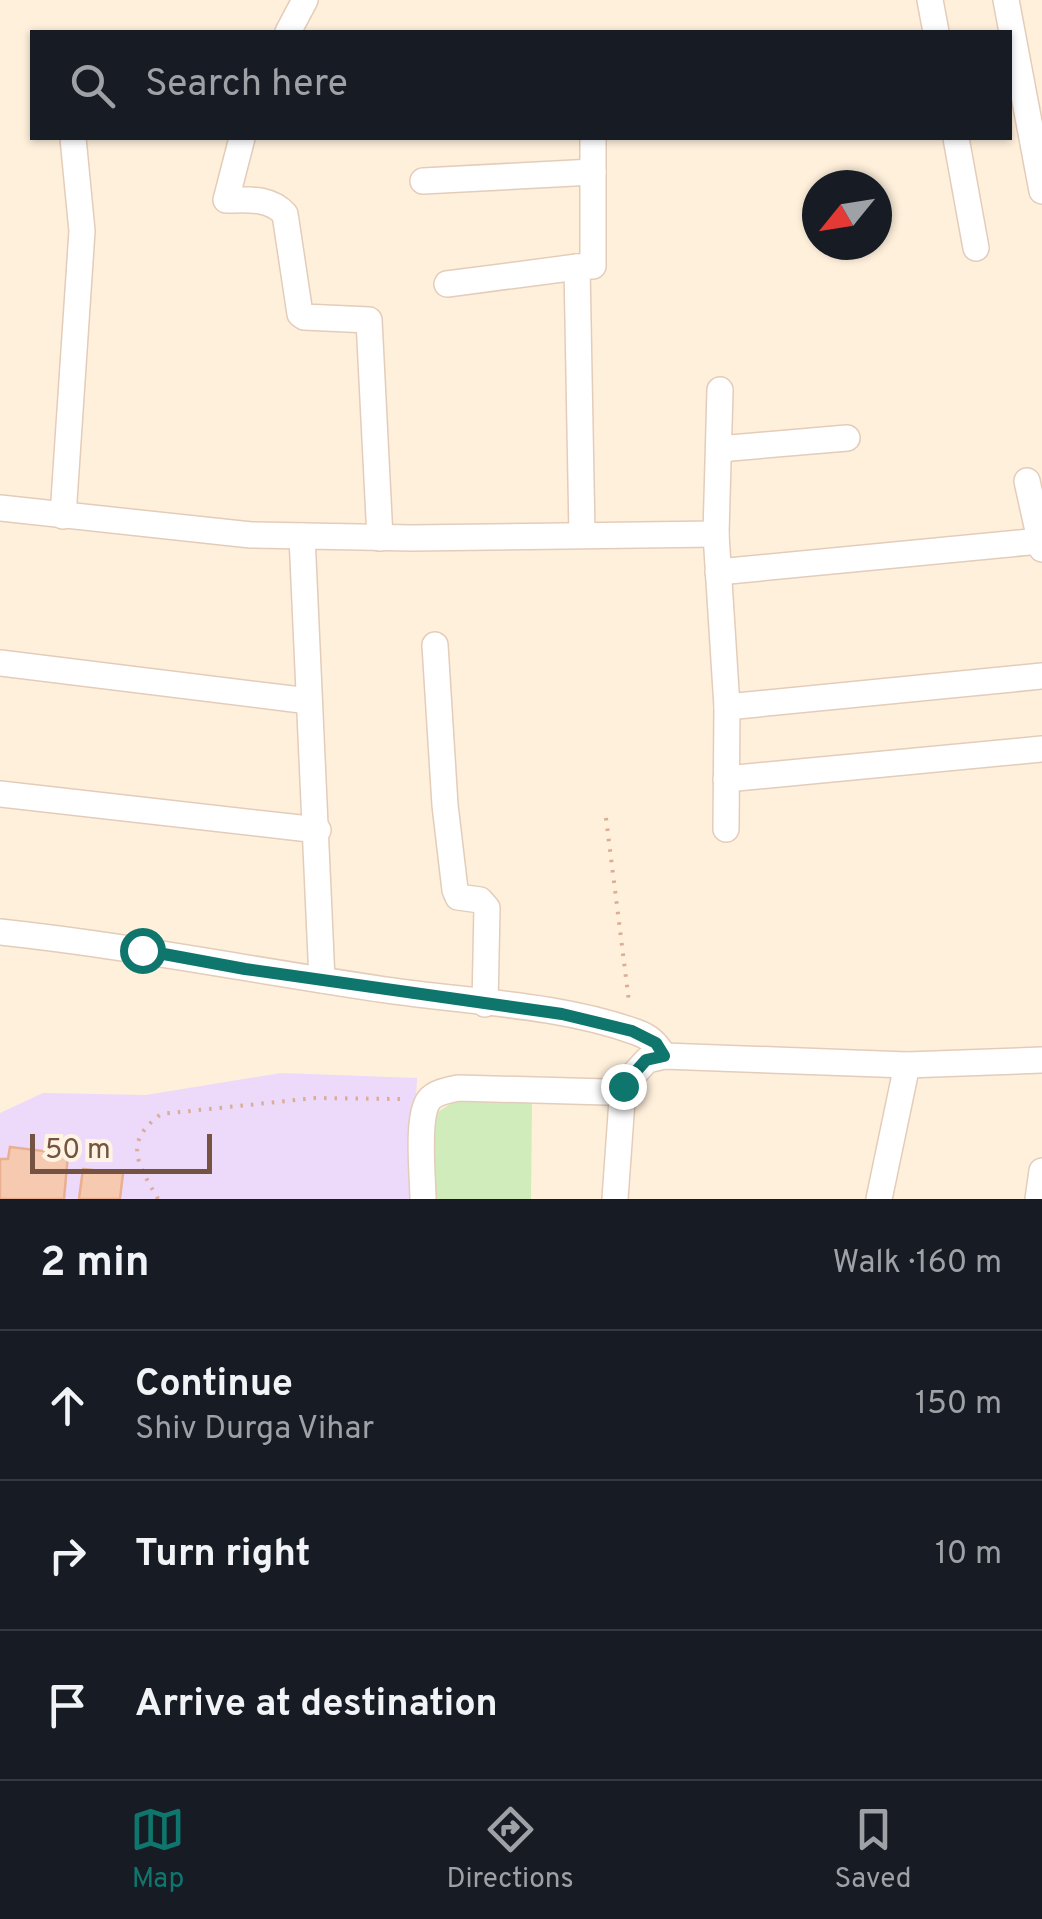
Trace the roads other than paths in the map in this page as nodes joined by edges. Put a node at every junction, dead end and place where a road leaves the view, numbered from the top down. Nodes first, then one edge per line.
1 (305, 0) edge
2 (930, 0) edge
3 (1006, 0) edge
4 (289, 30) edge
5 (936, 30) edge
6 (1012, 30) edge
7 (1012, 32) edge
8 (73, 140) edge
9 (241, 140) edge
10 (593, 140) edge
11 (956, 140) edge
12 (593, 172) junction
13 (423, 181) dead end
14 (1042, 191) edge
15 (976, 248) dead end
16 (577, 268) junction
17 (447, 284) dead end
18 (720, 390) dead end
19 (847, 438) dead end
20 (719, 448) junction
21 (1026, 481) dead end
22 (0, 508) edge
23 (62, 516) junction
24 (716, 534) junction
25 (582, 535) junction
26 (302, 536) junction
27 (380, 538) junction
28 (1041, 545) edge
29 (718, 572) junction
30 (435, 645) dead end
31 (0, 663) edge
32 (1042, 676) edge
33 (308, 702) junction
34 (726, 707) junction
35 (1042, 750) edge
36 (726, 779) junction
37 (0, 794) edge
38 (726, 829) dead end
39 (318, 830) junction
40 (0, 932) edge
41 (322, 980) junction
42 (484, 1004) junction
43 (664, 1056) junction
44 (1042, 1060) edge
45 (907, 1065) junction
46 (623, 1086) junction
47 (1042, 1172) edge
48 (423, 1199) edge
49 (616, 1199) edge
50 (879, 1199) edge
51 (1038, 1199) edge

1 - 4 street
2 - 5 street
3 - 6 street
7 - 14 street
8 - 23 street
9 - 27 street
10 - 12 street
11 - 15 street
12 - 13 street
12 - 16 street
16 - 17 street
16 - 25 street
18 - 20 street
19 - 20 street
20 - 24 street
21 - 28 street
22 - 23 street
23 - 26 street
24 - 25 street
24 - 29 street
25 - 27 street
26 - 27 street
26 - 33 street
28 - 29 street
29 - 34 street
30 - 42 street
31 - 33 street
32 - 34 street
33 - 39 street
34 - 36 street
35 - 36 street
36 - 38 street
37 - 39 street
39 - 41 street
40 - 41 street
41 - 42 street
42 - 43 street
43 - 45 street
43 - 46 street
44 - 45 street
45 - 50 street
46 - 48 street
46 - 49 street
47 - 51 street

